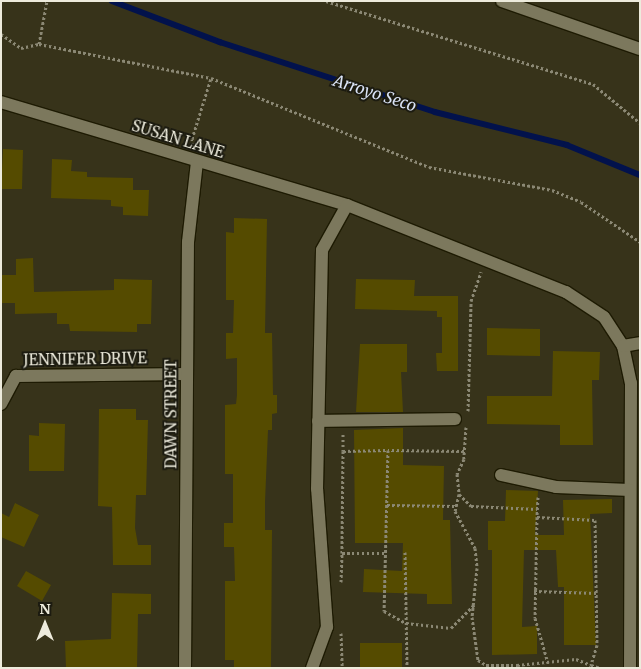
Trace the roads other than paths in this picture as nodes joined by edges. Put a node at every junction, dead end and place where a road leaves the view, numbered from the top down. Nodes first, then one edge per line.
1 (502, 1) edge
2 (640, 49) edge
3 (1, 102) edge
4 (197, 162) junction
5 (347, 205) junction
6 (640, 343) edge
7 (623, 346) junction
8 (187, 374) junction
9 (1, 404) edge
10 (318, 421) junction
11 (461, 421) road end
12 (502, 475) dead end
13 (630, 490) junction
14 (185, 668) edge
15 (312, 668) edge
16 (630, 668) edge

1 - 2 street
3 - 4 street, SUSAN LANE
4 - 5 street, SUSAN LANE
4 - 8 street, DAWN STREET
5 - 7 street, SUSAN LANE
5 - 10 street
6 - 7 street
7 - 13 street
8 - 9 street, JENNIFER DRIVE
8 - 14 street, DAWN STREET
10 - 11 street
10 - 15 street
12 - 13 street
13 - 16 street

